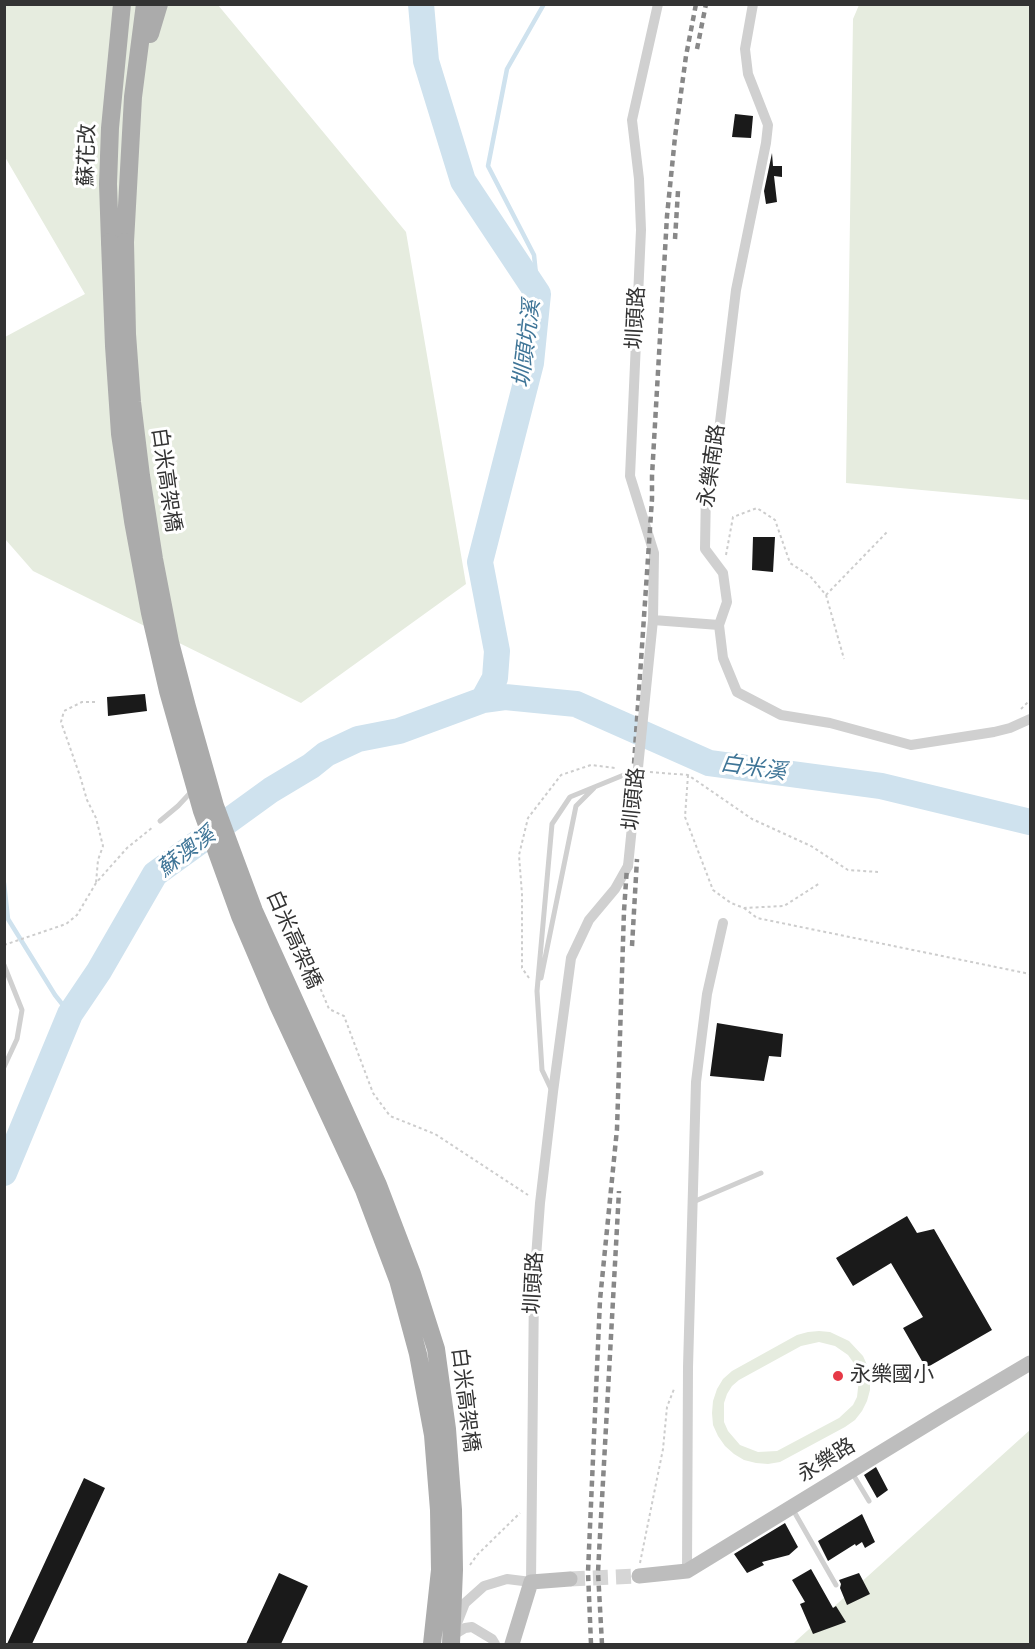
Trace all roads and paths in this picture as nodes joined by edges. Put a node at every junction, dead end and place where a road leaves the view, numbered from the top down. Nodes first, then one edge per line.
1 (122, 4) edge
2 (145, 4) edge
3 (159, 4) edge
4 (658, 4) edge
5 (753, 4) edge
6 (133, 97) junction
7 (117, 242) junction
8 (888, 531) dead end
9 (723, 573) junction
10 (826, 595) junction
11 (653, 620) junction
12 (719, 625) junction
13 (844, 659) dead end
14 (95, 702) dead end
15 (1030, 719) edge
16 (636, 770) dead end
17 (688, 775) dead end
18 (202, 785) junction
19 (595, 786) junction
20 (160, 821) joint
21 (96, 883) junction
22 (819, 883) dead end
23 (744, 908) junction
24 (723, 923) dead end
25 (4, 945) edge
26 (4, 965) edge
27 (1030, 974) edge
28 (316, 978) dead end
29 (537, 991) junction
30 (4, 1067) edge
31 (553, 1092) junction
32 (761, 1173) dead end
33 (692, 1202) junction
34 (540, 1203) junction
35 (1030, 1364) edge
36 (688, 1367) junction
37 (851, 1471) junction
38 (532, 1500) junction
39 (869, 1501) dead end
40 (792, 1508) junction
41 (687, 1571) junction
42 (639, 1572) joint
43 (465, 1573) dead end
44 (570, 1579) tunnel mouth
45 (531, 1582) junction
46 (836, 1585) dead end
47 (453, 1641) edge
48 (432, 1644) edge
49 (495, 1644) edge
50 (512, 1644) edge

1 - 7 main road, 蘇花改
2 - 6 main road
3 - 6 main road
4 - 11 street, 圳頭路
5 - 9 street, 永樂南路
6 - 7 main road, 蘇花改
7 - 18 main road, 白米高架橋, bridge
8 - 10 path
9 - 10 path
9 - 12 street, 永樂南路
10 - 13 path
11 - 12 street
11 - 31 street, 圳頭路, bridge
12 - 15 street, 永樂南路
14 - 21 path
16 - 19 lane
17 - 23 path
18 - 20 lane
18 - 47 main road, 白米高架橋, bridge
18 - 48 main road, 白米高架橋, bridge
19 - 29 lane
19 - 29 lane
20 - 21 path
21 - 25 path
22 - 23 path
23 - 27 path
24 - 33 street
26 - 30 lane
28 - 34 path
29 - 31 lane
31 - 34 street, 圳頭路
32 - 33 lane
33 - 36 street
34 - 38 street, 圳頭路
35 - 37 street, 永樂路
36 - 41 street
36 - 42 path
37 - 39 lane
37 - 40 street, 永樂路
38 - 43 path
38 - 45 street, 圳頭路
40 - 41 street, 永樂路
40 - 46 lane
41 - 42 street, 永樂路
44 - 45 street
45 - 47 street
45 - 50 street
47 - 49 street

